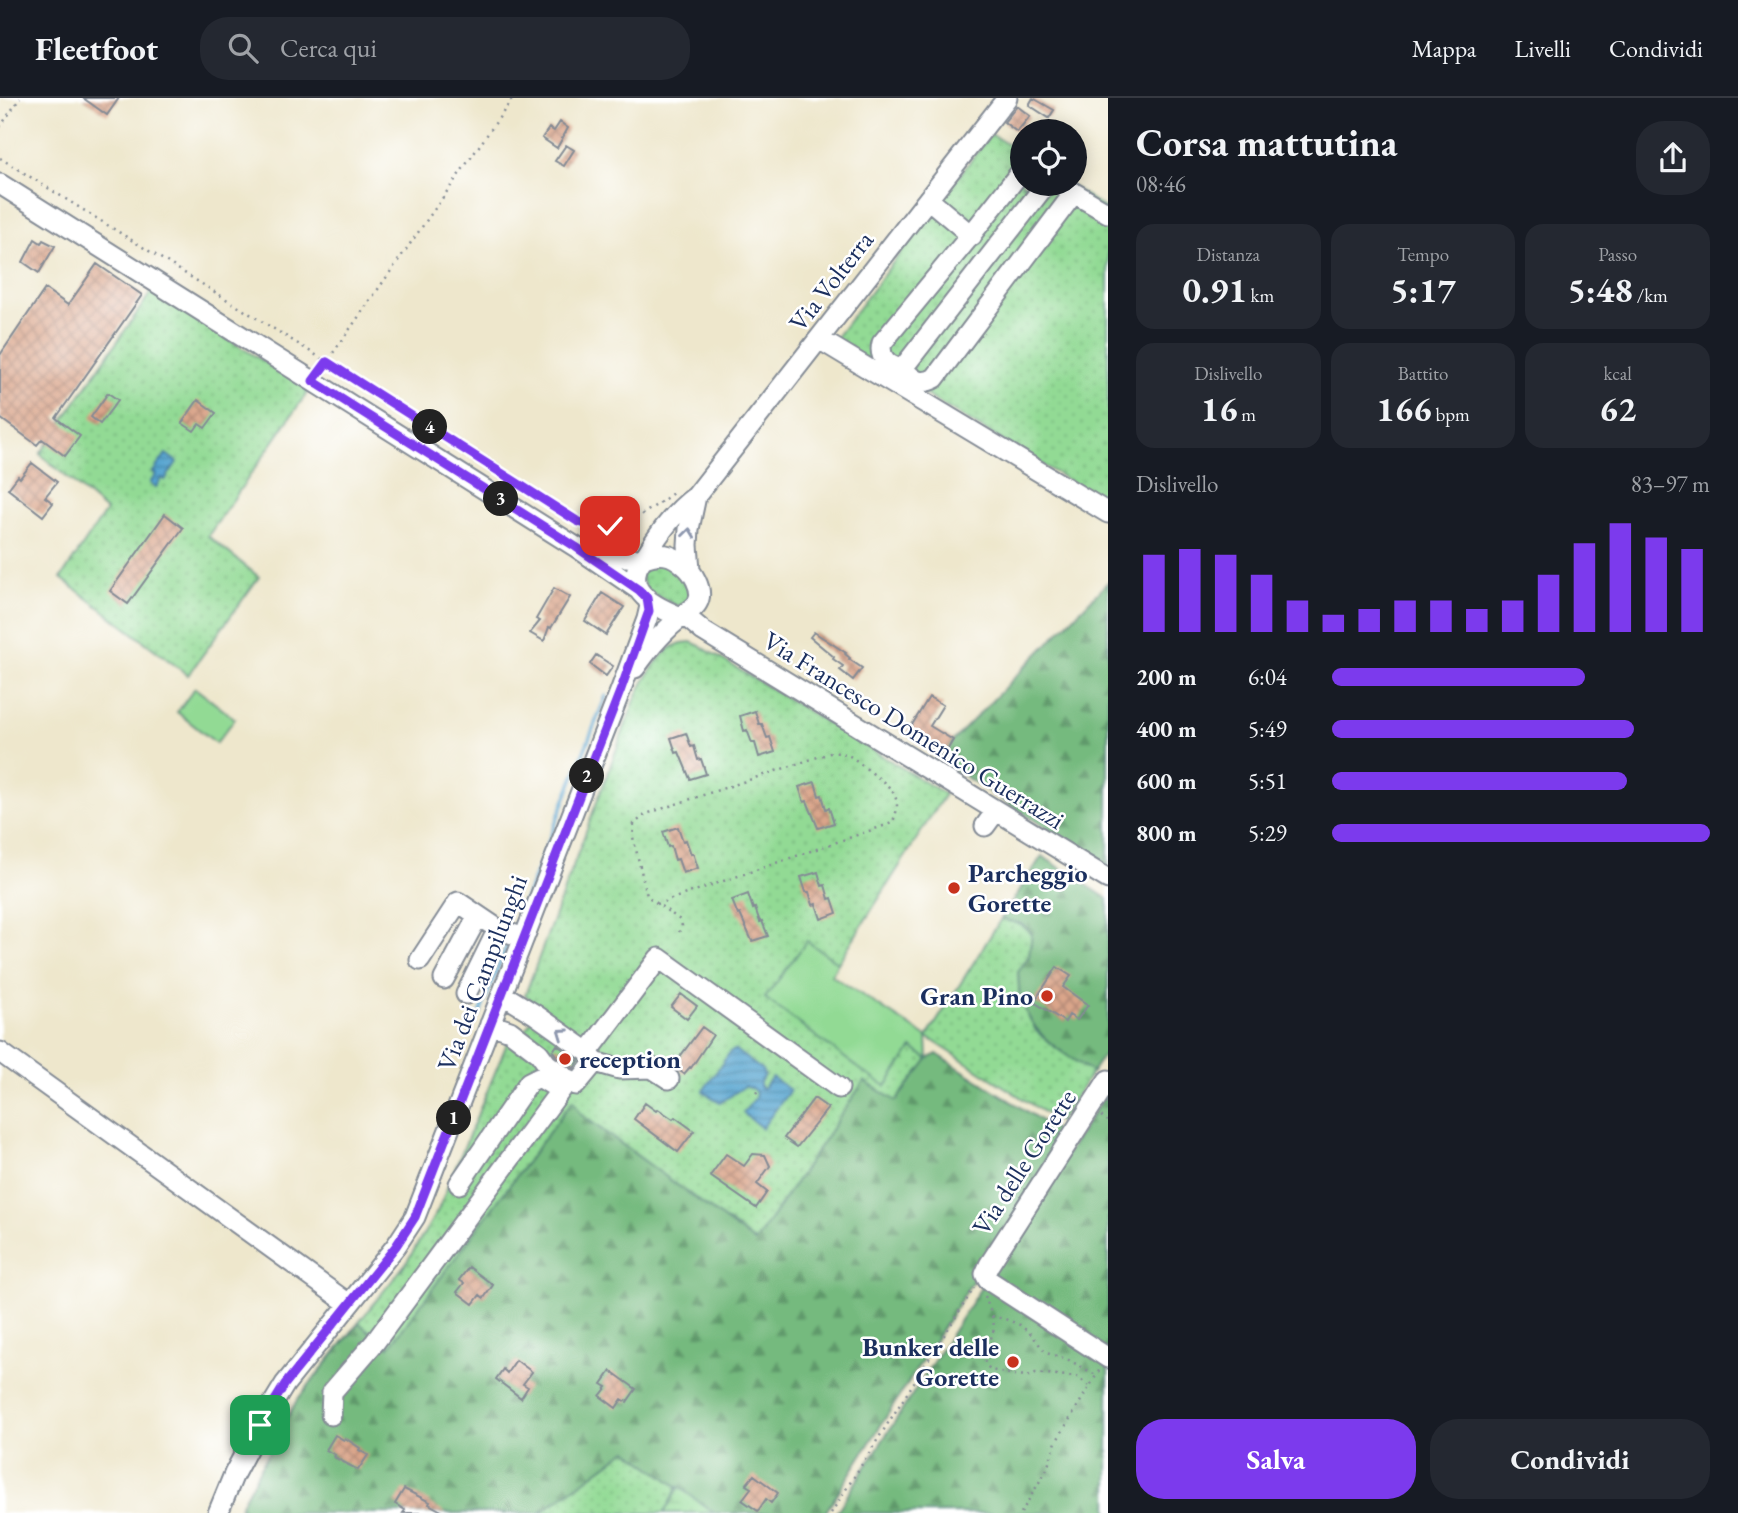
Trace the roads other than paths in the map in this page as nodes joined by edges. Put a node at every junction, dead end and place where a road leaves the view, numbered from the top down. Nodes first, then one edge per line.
1 (1007, 98) edge
2 (0, 184) edge
3 (1010, 186) edge
4 (1037, 196) edge
5 (1060, 196) edge
6 (1079, 196) edge
7 (928, 199) junction
8 (1108, 213) edge
9 (972, 236) junction
10 (820, 339) junction
11 (903, 368) junction
12 (696, 496) junction
13 (1105, 506) edge
14 (576, 547) junction
15 (641, 554) junction
16 (690, 570) junction
17 (643, 594) junction
18 (699, 594) junction
19 (682, 616) junction
20 (729, 647) junction
21 (621, 689) junction
22 (1108, 879) edge
23 (478, 916) junction
24 (498, 929) junction
25 (524, 939) junction
26 (420, 960) dead end
27 (444, 979) dead end
28 (466, 994) dead end
29 (502, 994) junction
30 (490, 1024) junction
31 (0, 1052) edge
32 (592, 1057) junction
33 (668, 1079) dead end
34 (1108, 1080) edge
35 (564, 1084) junction
36 (839, 1088) dead end
37 (459, 1184) dead end
38 (349, 1304) junction
39 (1107, 1357) edge
40 (331, 1415) dead end
41 (218, 1513) edge

1 - 7 street, Via Volterra
2 - 14 street
3 - 9 street
4 - 11 street
5 - 11 street
6 - 8 street
7 - 9 street
7 - 10 street, Via Volterra
9 - 11 street
10 - 12 street, Via Volterra
10 - 13 street
12 - 15 street, Via Volterra
16 -> 12 street, Via Volterra
14 - 15 street
14 - 17 street
15 - 16 street
15 - 17 street
16 - 18 street
17 - 19 street
17 - 21 street, Via dei Campilunghi
18 - 19 street
18 - 20 street, Via Francesco Domenico Guerrazzi
19 - 20 street, Via Francesco Domenico Guerrazzi
19 - 21 street, Via dei Campilunghi
20 - 22 street, Via Francesco Domenico Guerrazzi
21 - 25 street, Via dei Campilunghi
23 - 24 street
23 - 26 street
23 - 27 street
24 - 25 street
24 - 28 street
25 - 29 street, Via dei Campilunghi
29 - 30 street, Via dei Campilunghi
32 -> 29 street
30 - 35 street
30 - 38 street, Via dei Campilunghi
31 - 38 street
32 - 33 street
32 - 35 street
32 - 36 street
34 - 39 street, Via delle Gorette
35 - 37 street
35 - 40 street
38 - 41 street, Via dei Campilunghi

